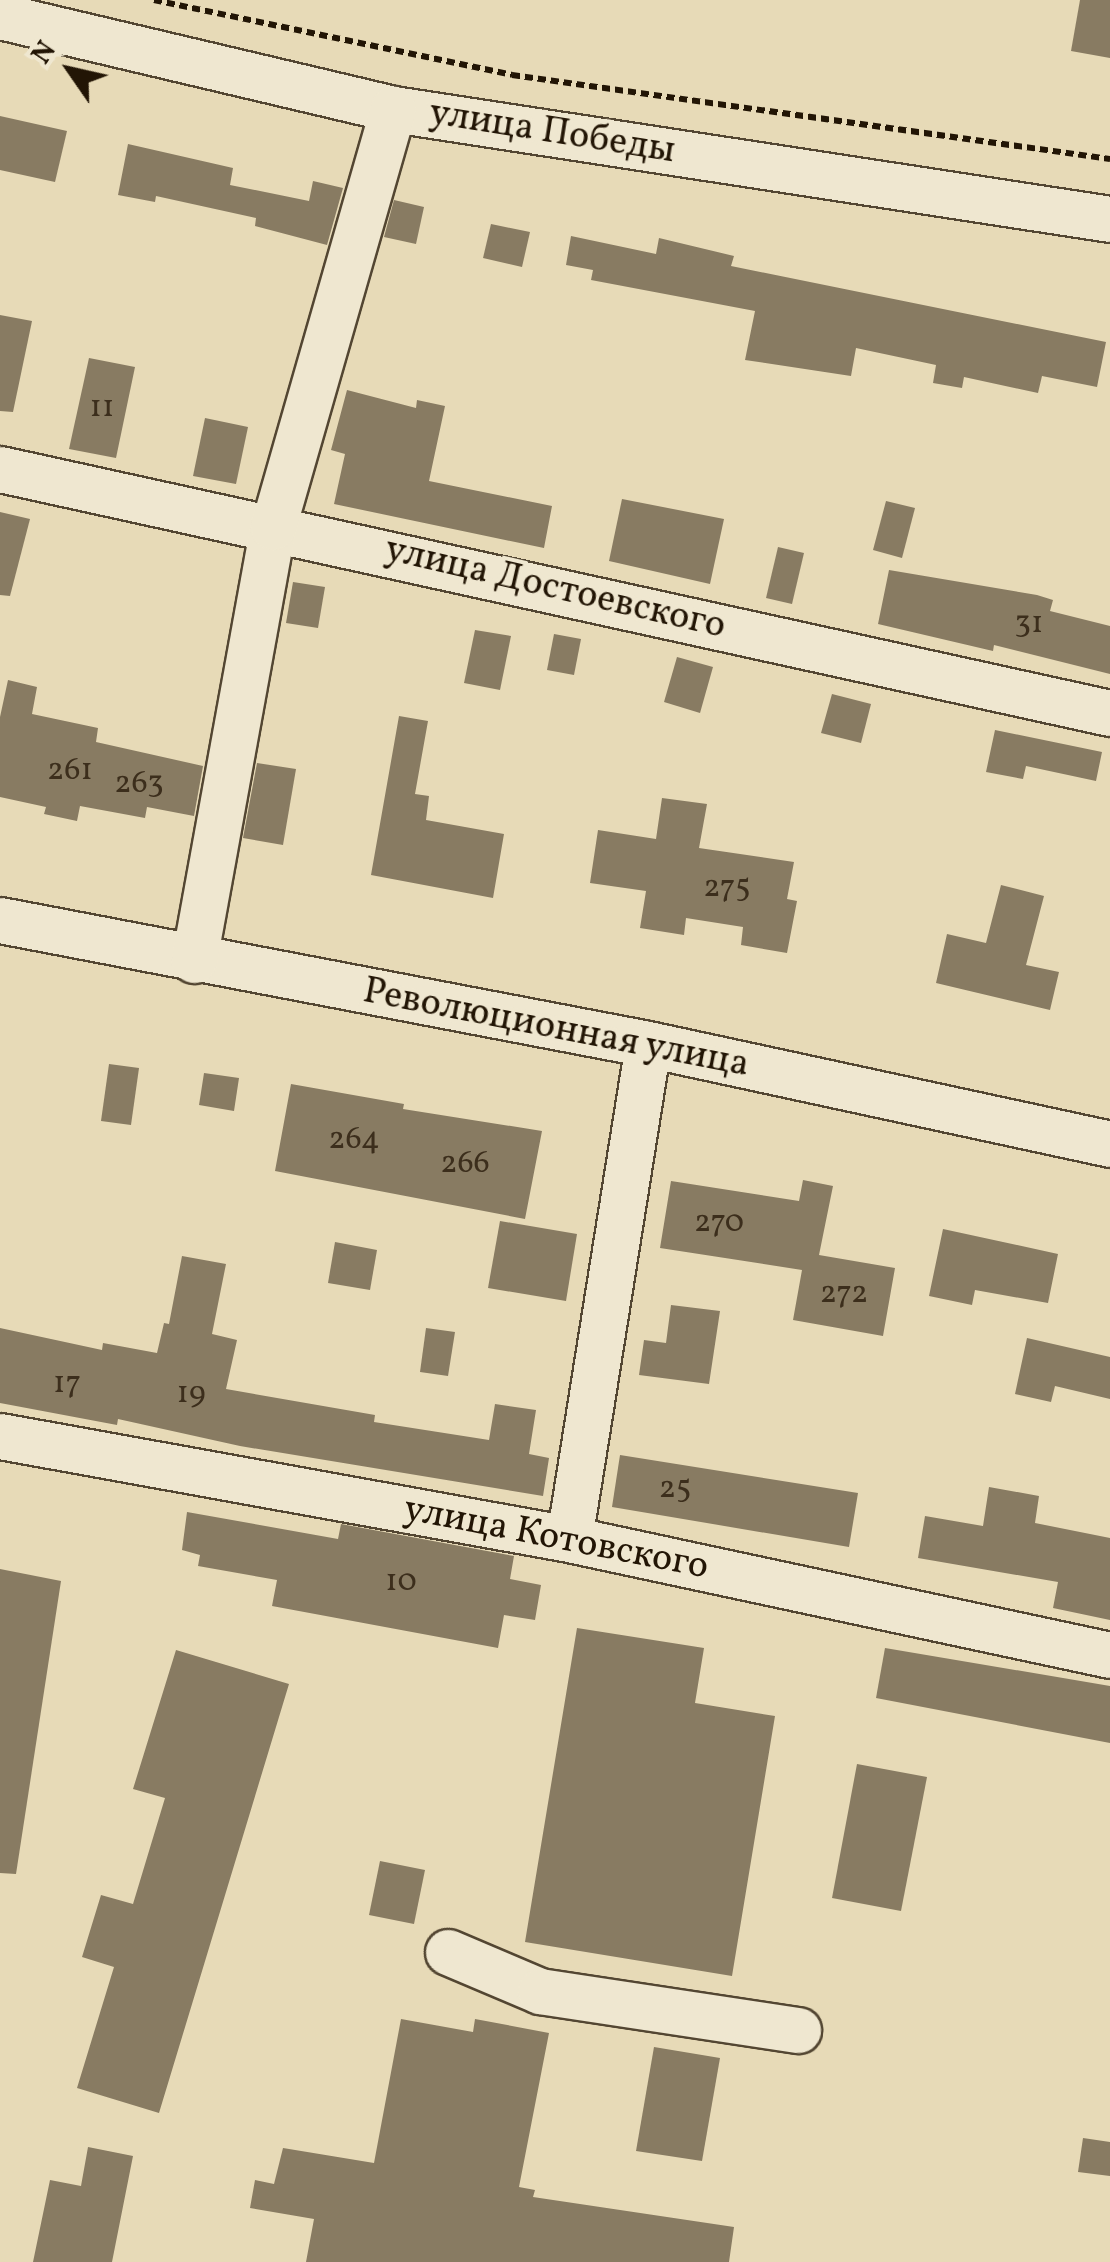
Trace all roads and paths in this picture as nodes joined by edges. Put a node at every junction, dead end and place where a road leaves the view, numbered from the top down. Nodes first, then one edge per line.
1 (154, 0) edge
2 (0, 16) edge
3 (393, 109) junction
4 (1110, 159) edge
5 (1110, 219) edge
6 (0, 469) edge
7 (273, 527) junction
8 (1110, 713) edge
9 (0, 920) edge
10 (194, 960) junction
11 (648, 1044) junction
12 (1110, 1144) edge
13 (0, 1436) edge
14 (569, 1538) junction
15 (1110, 1654) edge
16 (448, 1952) dead end
17 (798, 2030) dead end

1 - 4 path
2 - 3 street, улица Победы
3 - 5 street, улица Победы
3 - 7 street
6 - 7 street, улица Достоевского
7 - 8 street, улица Достоевского
7 - 10 street
9 - 10 street, Революционная улица
10 - 11 street, Революционная улица
11 - 12 street, Революционная улица
11 - 14 street
13 - 14 street, улица Котовского
14 - 15 street, улица Котовского
16 - 17 street

